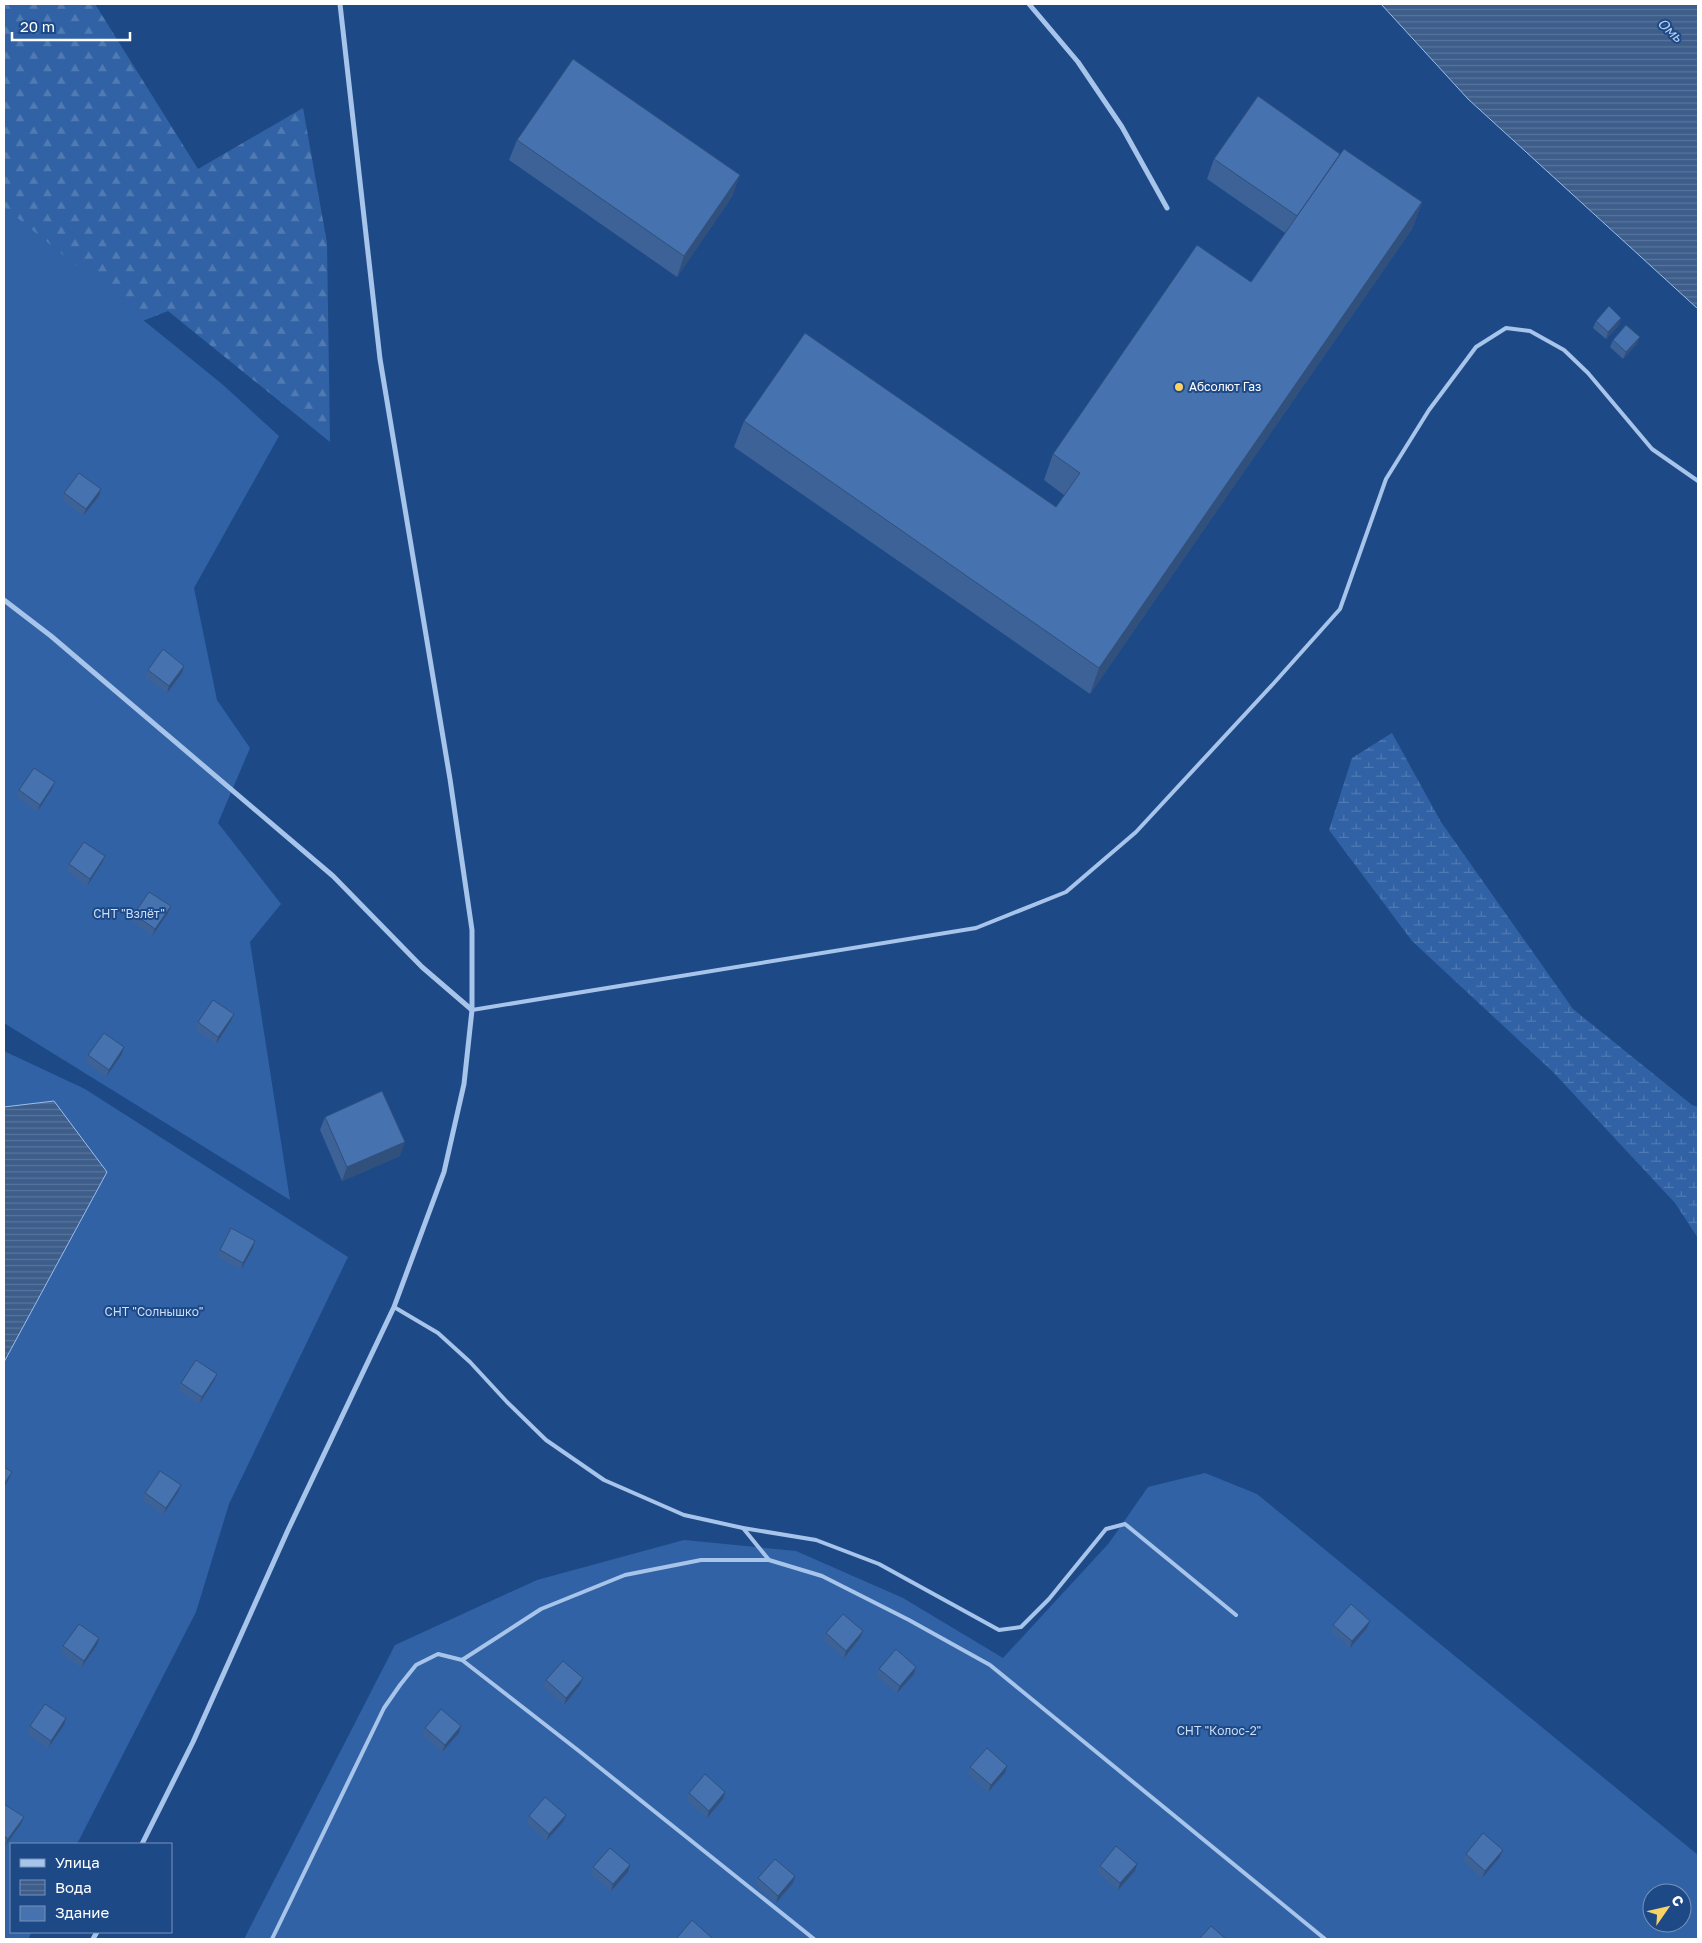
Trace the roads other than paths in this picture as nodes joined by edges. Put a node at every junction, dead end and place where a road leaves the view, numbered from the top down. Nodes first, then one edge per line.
1 (340, 4) edge
2 (1029, 4) edge
3 (1167, 208) dead end
4 (1698, 481) edge
5 (4, 600) edge
6 (472, 1010) junction
7 (394, 1307) junction
8 (743, 1528) junction
9 (769, 1560) junction
10 (1236, 1615) dead end
11 (462, 1660) junction
12 (143, 1843) edge
13 (272, 1939) edge
14 (814, 1939) edge
15 (1325, 1939) edge

1 - 6 street
2 - 3 street
4 - 6 lane
5 - 6 street
6 - 7 street
7 - 8 lane
7 - 12 street
8 - 9 lane
8 - 10 lane
9 - 11 lane
9 - 15 lane
11 - 13 lane
11 - 14 lane

